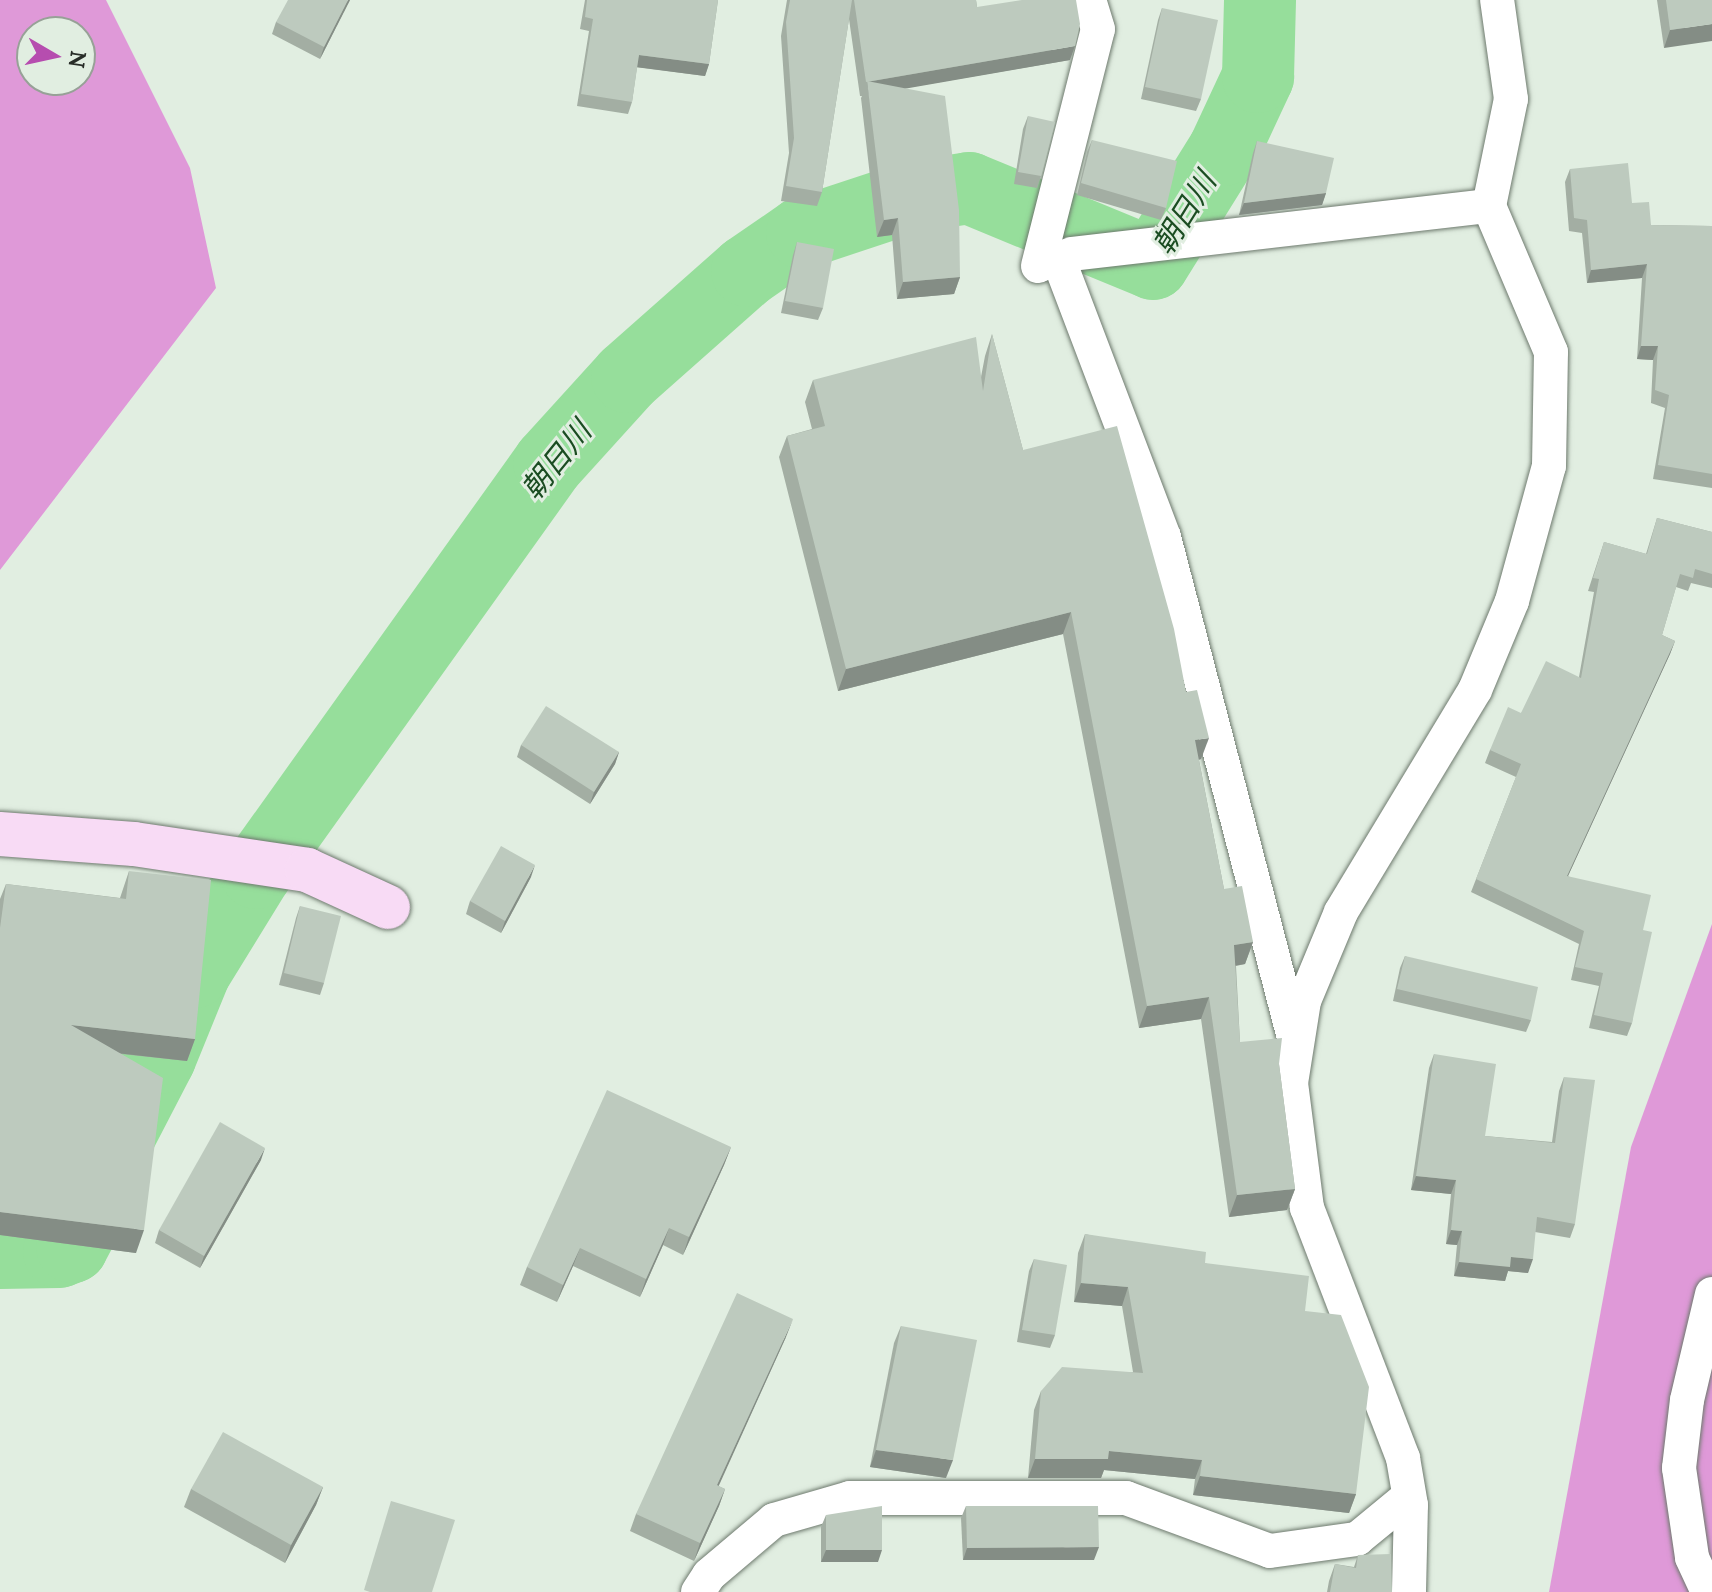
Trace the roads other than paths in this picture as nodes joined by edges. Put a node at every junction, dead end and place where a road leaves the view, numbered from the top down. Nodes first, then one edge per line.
1 (1089, 0) edge
2 (1497, 0) edge
3 (1489, 206) junction
4 (1058, 258) junction
5 (0, 834) edge
6 (388, 907) dead end
7 (1299, 1057) junction
8 (1712, 1294) edge
9 (1408, 1497) junction
10 (698, 1592) edge
11 (1409, 1592) edge
12 (1708, 1592) edge

1 - 4 street
2 - 3 street
3 - 4 street
3 - 7 street
4 - 7 street
5 - 6 street
7 - 9 street
8 - 12 street
9 - 10 street
9 - 11 street

